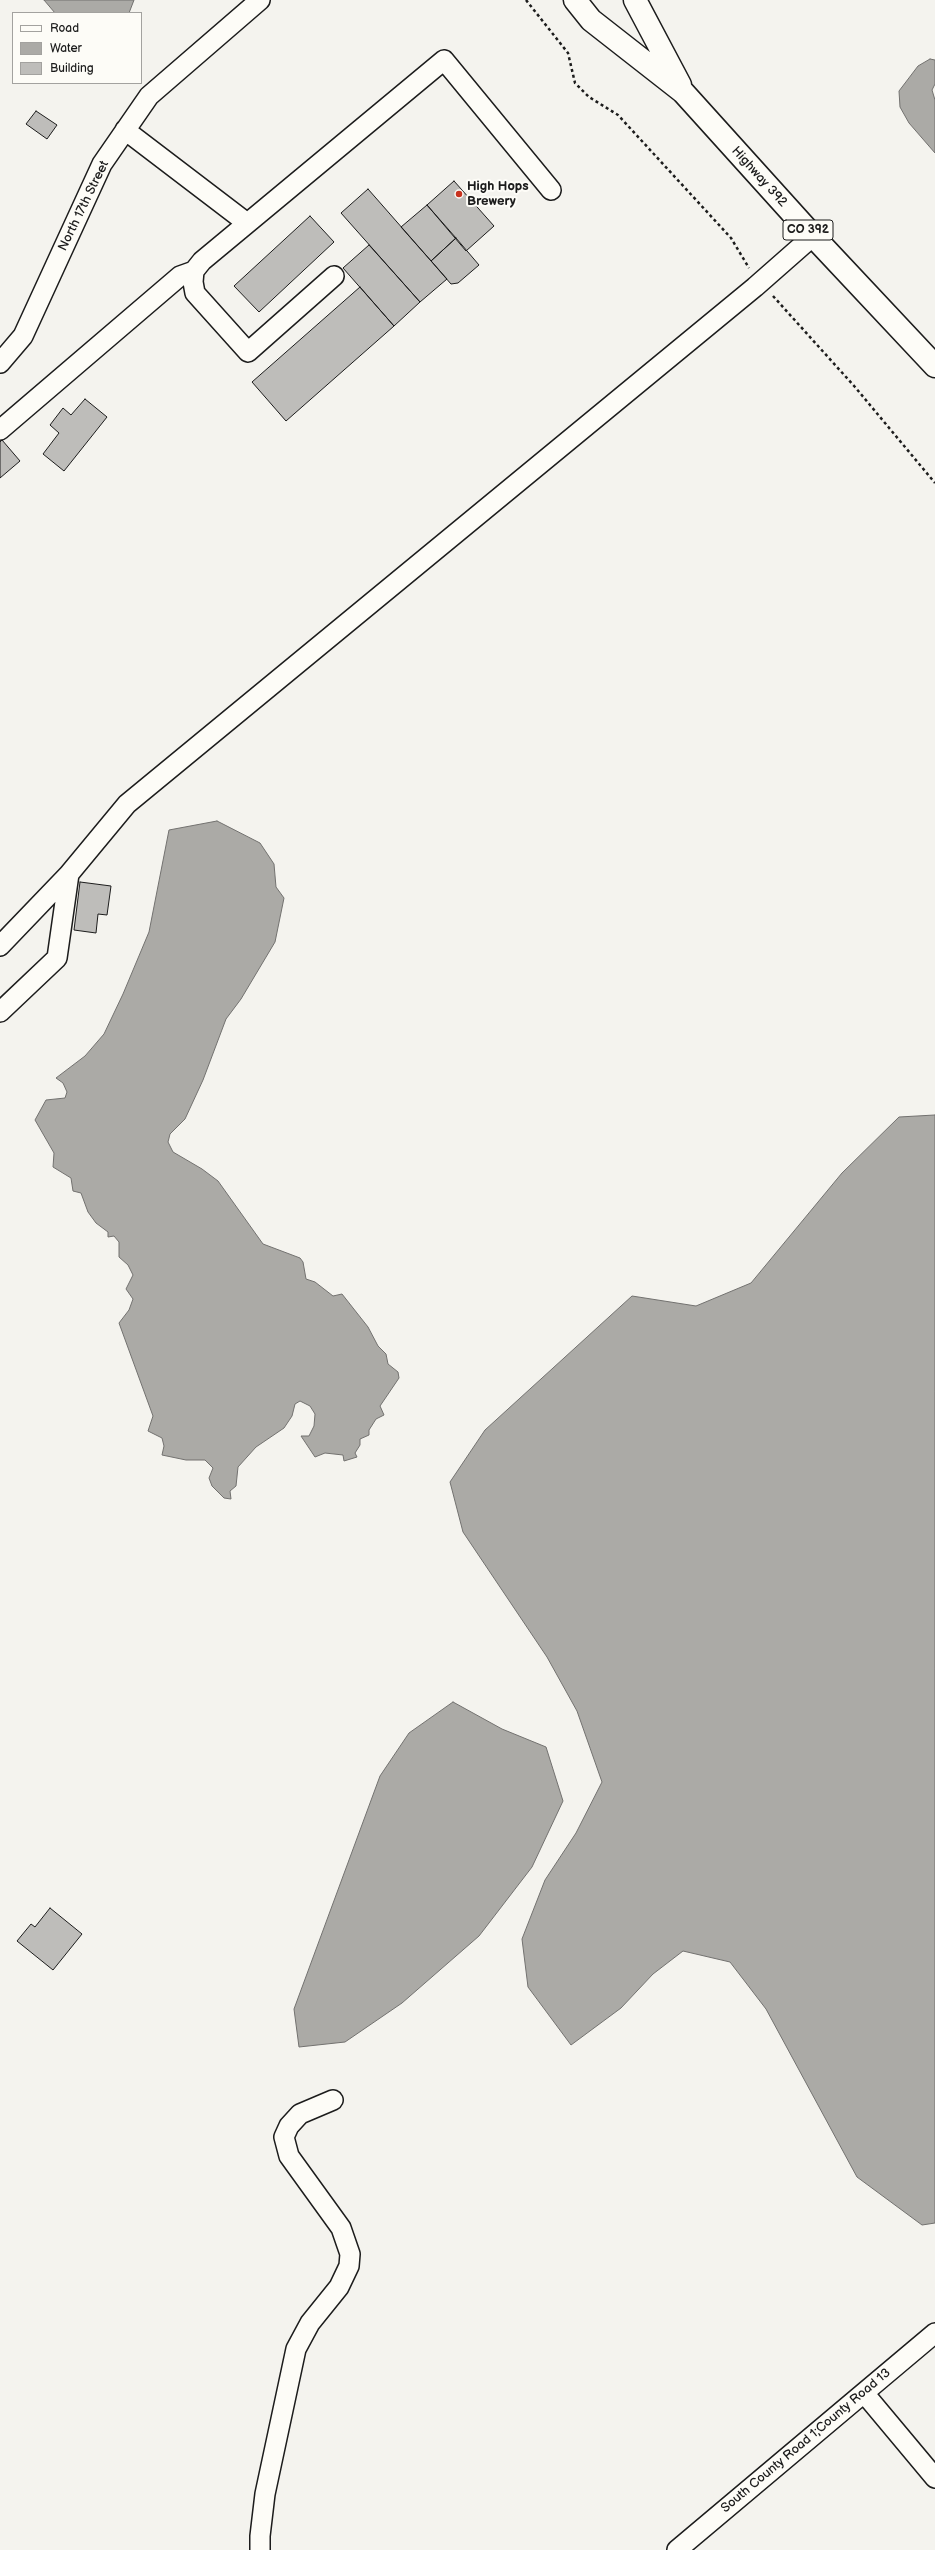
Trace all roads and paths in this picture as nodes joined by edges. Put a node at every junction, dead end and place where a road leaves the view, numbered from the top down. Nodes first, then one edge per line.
1 (260, 0) edge
2 (526, 0) edge
3 (575, 0) edge
4 (635, 0) edge
5 (683, 92) junction
6 (125, 130) junction
7 (551, 190) dead end
8 (247, 223) junction
9 (813, 236) junction
10 (194, 271) junction
11 (334, 276) dead end
12 (761, 282) junction
13 (0, 363) edge
14 (935, 366) edge
15 (0, 430) edge
16 (935, 483) edge
17 (69, 874) junction
18 (0, 946) edge
19 (0, 1012) edge
20 (333, 2100) dead end
21 (935, 2333) edge
22 (864, 2393) junction
23 (935, 2478) edge
24 (260, 2550) edge
25 (677, 2550) edge

1 - 6 street, North 17th Street
2 - 12 path
3 - 5 main road, Highway 392 / CO 392
4 - 5 main road, Highway 392 / CO 392
5 - 9 main road, Highway 392 / CO 392
6 - 8 street
6 - 13 street, North 17th Street
7 - 8 street
8 - 10 street
9 - 12 street
9 - 14 main road, Highway 392 / CO 392
10 - 11 street
10 - 15 street
12 - 16 path
12 - 17 street
17 - 18 street
17 - 19 street
20 - 24 street
21 - 22 street, South County Road 1;County Road 13
22 - 23 street
22 - 25 street, South County Road 1;County Road 13

